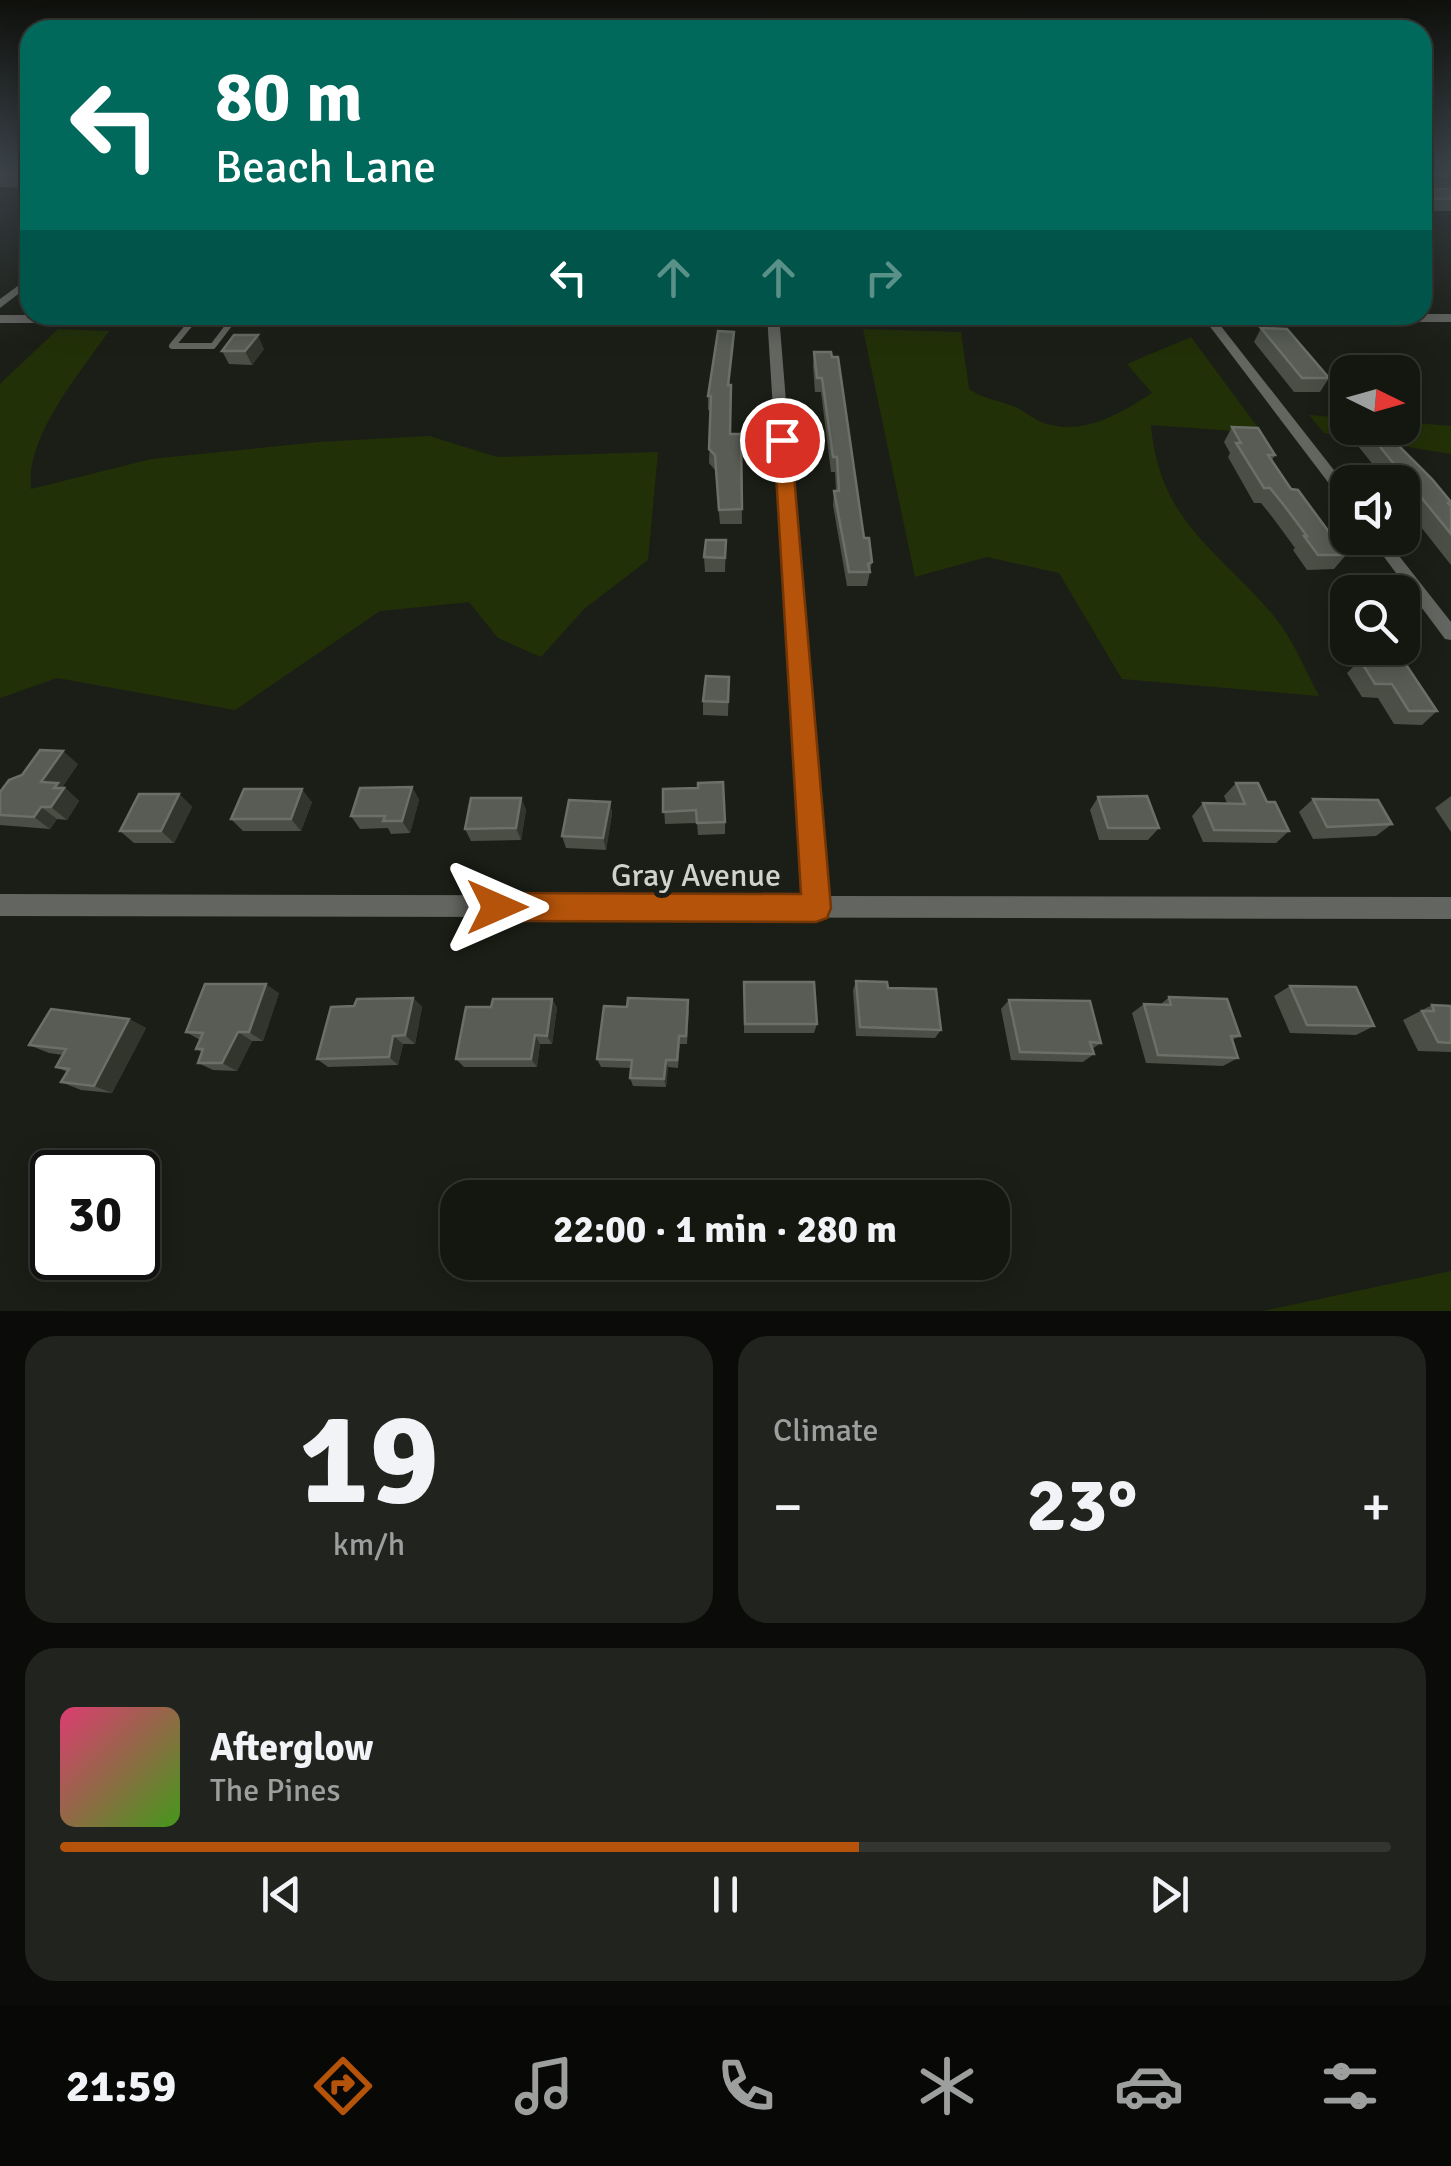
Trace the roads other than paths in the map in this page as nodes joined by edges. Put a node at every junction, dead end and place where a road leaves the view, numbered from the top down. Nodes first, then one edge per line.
1 (20, 288) edge
2 (0, 305) edge
3 (189, 325) edge
4 (228, 325) edge
5 (775, 325) edge
6 (1214, 325) edge
7 (1330, 476) edge
8 (1390, 555) edge
9 (1451, 634) edge
10 (0, 905) edge
11 (816, 908) junction
12 (1451, 908) edge

1 - 2 street
3 - 4 lane
5 - 11 street
6 - 7 street
8 - 9 street
10 - 11 street, Gray Avenue
11 - 12 street, Gray Avenue

